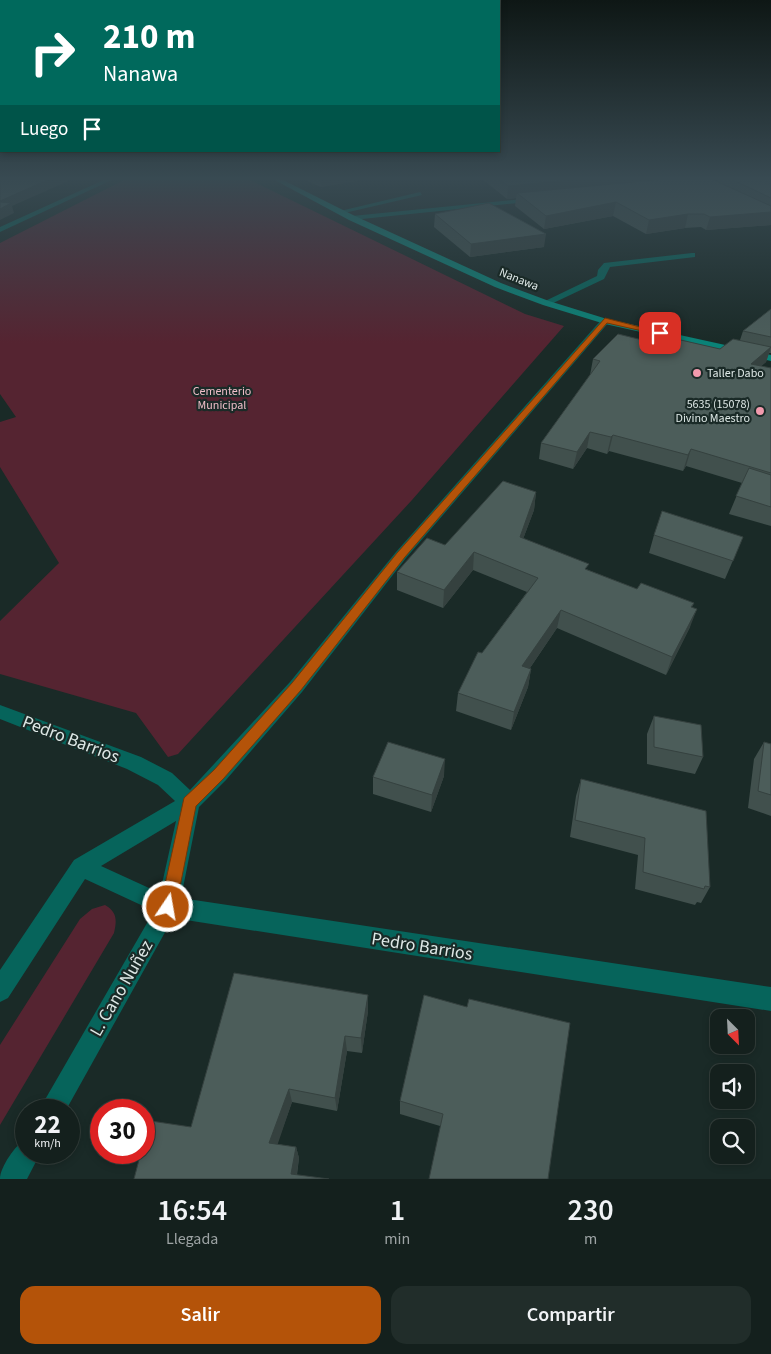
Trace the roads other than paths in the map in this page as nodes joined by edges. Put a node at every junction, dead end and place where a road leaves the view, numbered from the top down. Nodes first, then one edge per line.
1 (385, 233) edge
2 (692, 255) dead end
3 (546, 303) junction
4 (605, 321) junction
5 (771, 358) edge
6 (0, 712) edge
7 (190, 803) junction
8 (82, 867) junction
9 (168, 907) junction
10 (0, 990) edge
11 (771, 999) edge
12 (58, 1099) edge
13 (21, 1164) edge
14 (12, 1179) edge

1 - 3 street, Nanawa
2 - 3 street
3 - 4 street, Nanawa
4 - 5 street, Nanawa
4 - 7 street
6 - 7 street, Pedro Barrios
7 - 8 street
7 - 9 street, L. Cano Nuñez
8 - 9 street, Pedro Barrios
8 - 10 street
9 - 11 street, Pedro Barrios
9 - 12 street, L. Cano Nuñez
13 - 14 street

